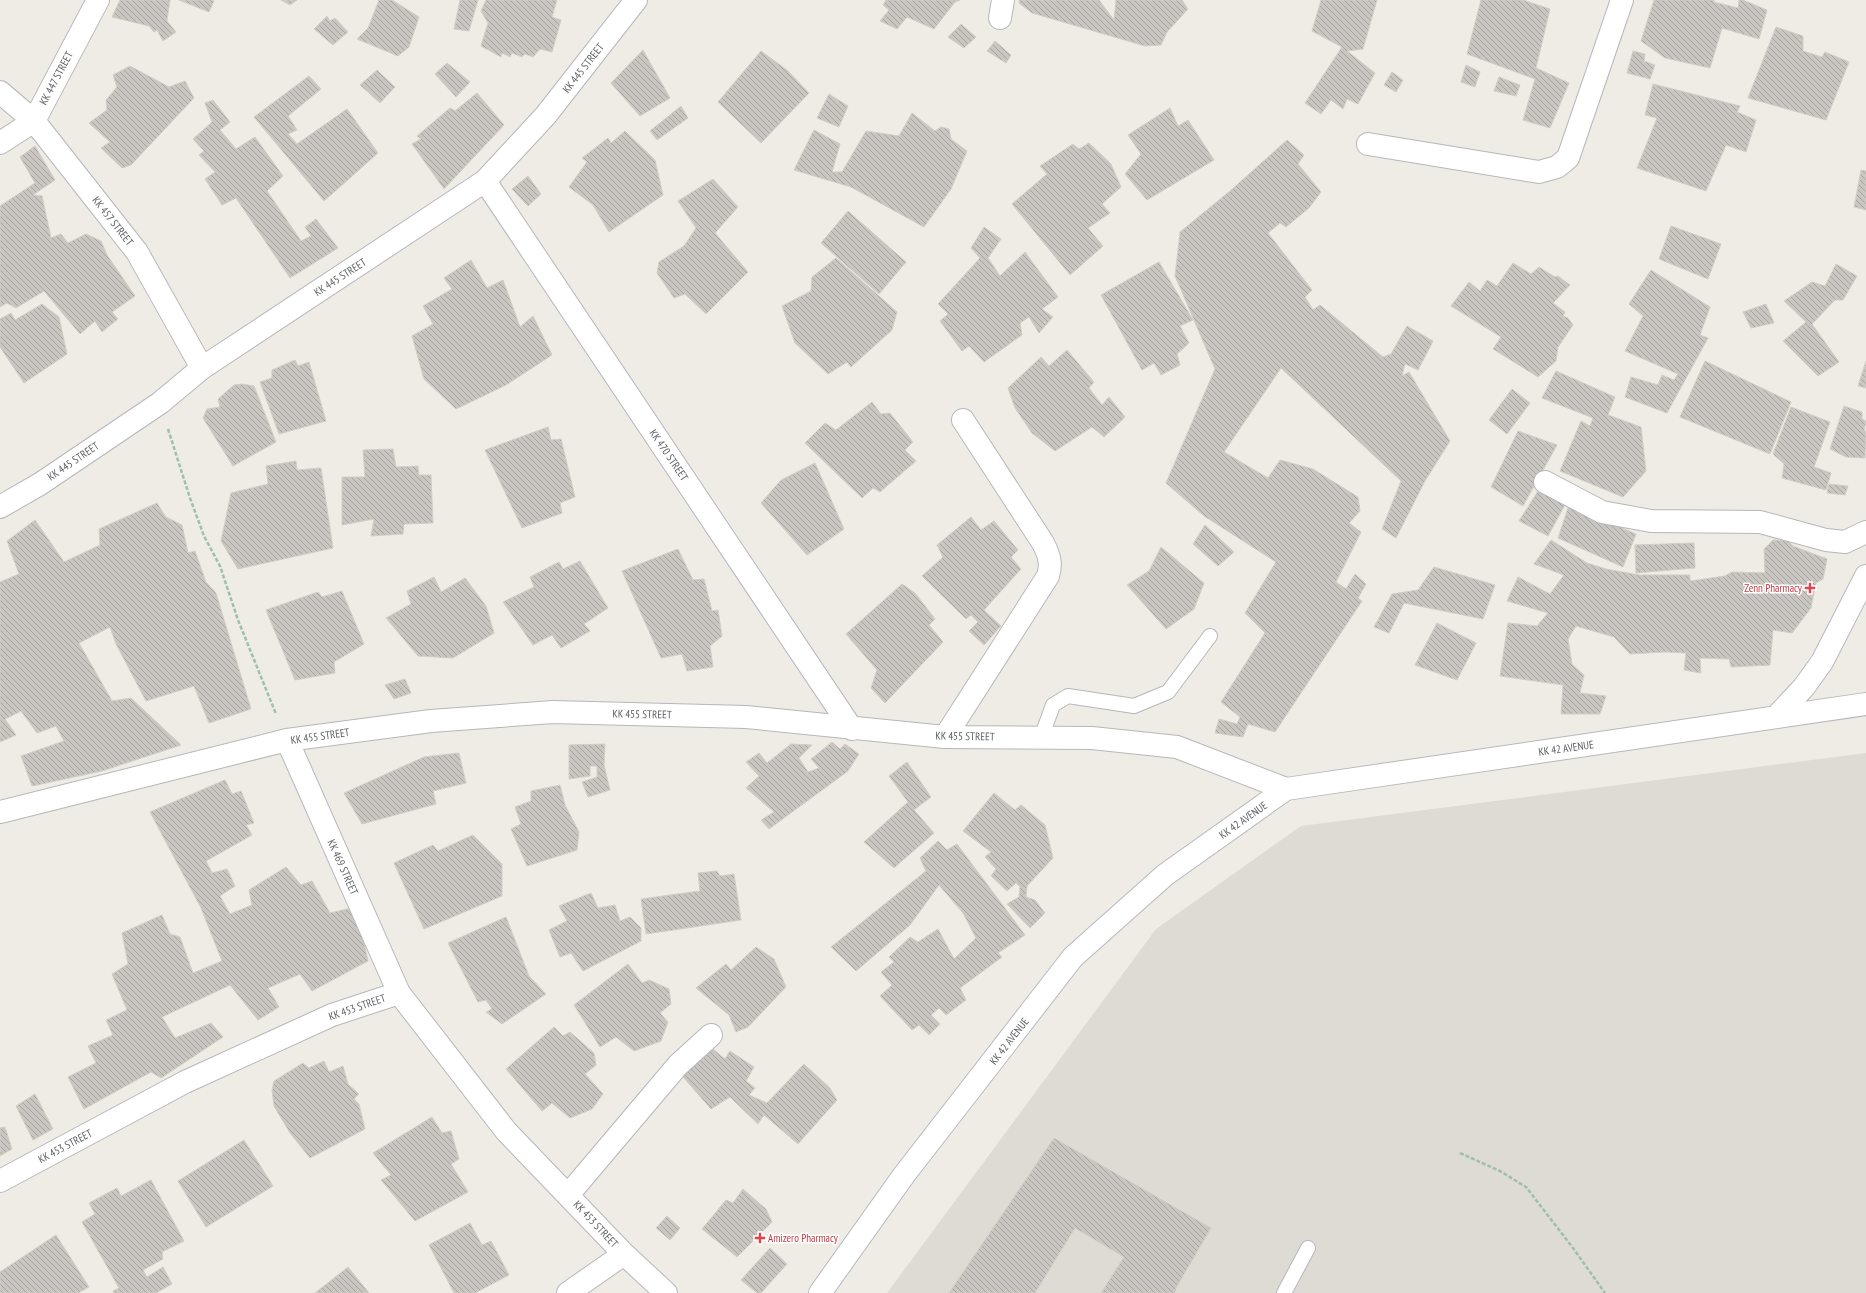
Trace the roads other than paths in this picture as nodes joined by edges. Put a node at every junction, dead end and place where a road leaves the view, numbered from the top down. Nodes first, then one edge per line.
1 (98, 0) edge
2 (636, 0) edge
3 (1622, 0) edge
4 (0, 92) edge
5 (34, 121) junction
6 (0, 142) edge
7 (1368, 144) dead end
8 (485, 181) junction
9 (202, 368) junction
10 (963, 420) dead end
11 (1545, 482) dead end
12 (0, 507) edge
13 (1866, 532) edge
14 (1866, 576) edge
15 (1210, 636) dead end
16 (1866, 704) edge
17 (1776, 717) junction
18 (852, 729) junction
19 (946, 737) junction
20 (1041, 738) junction
21 (287, 740) junction
22 (1286, 789) junction
23 (0, 812) edge
24 (399, 994) junction
25 (711, 1035) dead end
26 (0, 1181) edge
27 (568, 1195) junction
28 (1308, 1248) dead end
29 (624, 1254) junction
30 (568, 1293) edge
31 (666, 1293) edge
32 (820, 1293) edge
33 (1284, 1293) edge

1 - 5 street, KK 447 STREET
2 - 8 street, KK 445 STREET
3 - 7 street
4 - 5 street, KK 457 STREET
5 - 6 street
5 - 9 street, KK 457 STREET
8 - 9 street, KK 445 STREET
8 - 18 street, KK 470 STREET
9 - 12 street, KK 445 STREET
10 - 19 street
11 - 13 street
14 - 17 street
15 - 20 lane
16 - 17 street, KK 42 AVENUE
17 - 22 street, KK 42 AVENUE
18 - 19 street, KK 455 STREET
18 - 21 street, KK 455 STREET
19 - 20 street, KK 455 STREET
20 - 22 street, KK 455 STREET
21 - 23 street, KK 455 STREET
21 - 24 street, KK 469 STREET
22 - 32 street, KK 42 AVENUE
24 - 26 street, KK 453 STREET
24 - 27 street, KK 453 STREET
25 - 27 street
27 - 29 street, KK 453 STREET
28 - 33 lane
29 - 30 street
29 - 31 street, KK 453 STREET

